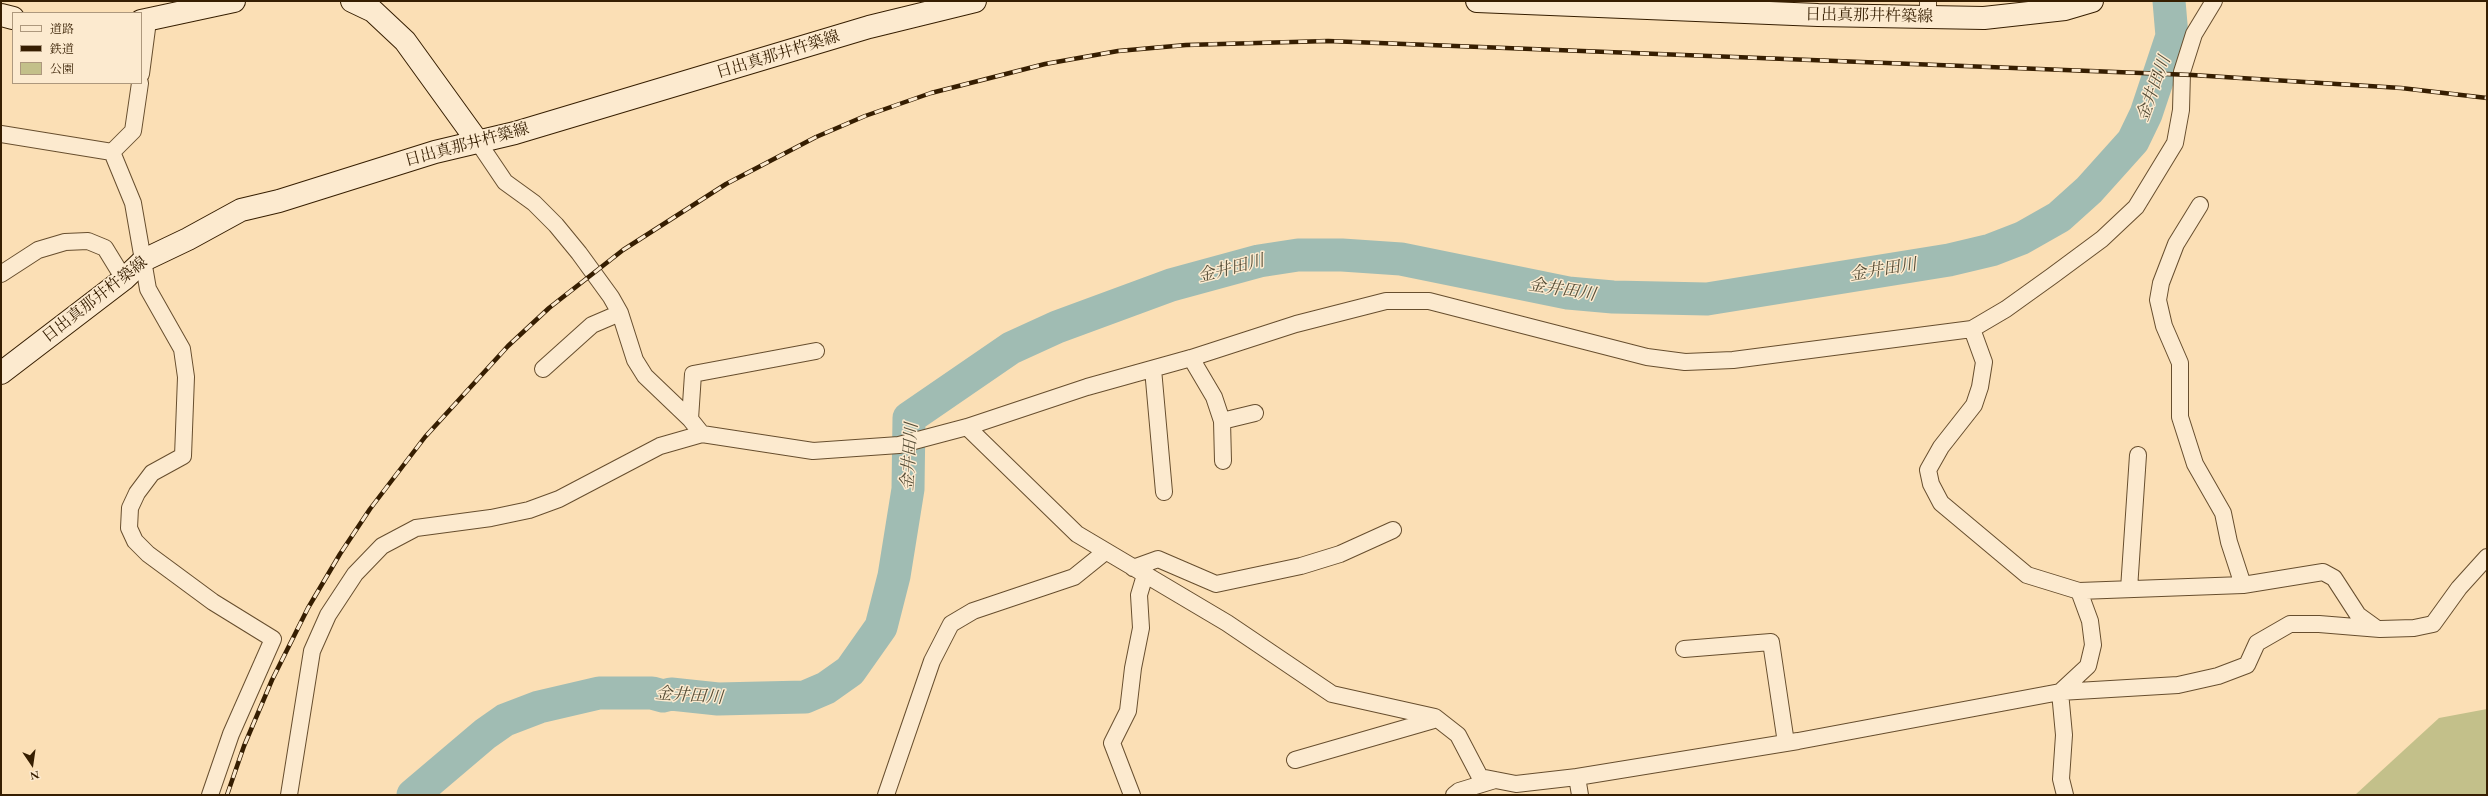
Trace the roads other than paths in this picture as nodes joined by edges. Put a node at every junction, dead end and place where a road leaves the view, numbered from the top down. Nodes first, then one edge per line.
1 (234, 1) edge
2 (352, 1) edge
3 (975, 1) edge
4 (1477, 1) edge
5 (2092, 1) edge
6 (2214, 1) edge
7 (1574, 3) edge
8 (1845, 8) edge
9 (1928, 9) edge
10 (1, 16) edge
11 (12, 18) edge
12 (144, 21) edge
13 (142, 56) edge
14 (140, 84) edge
15 (2, 137) edge
16 (478, 142) junction
17 (112, 152) junction
18 (2200, 205) dead end
19 (144, 260) junction
20 (1, 274) edge
21 (124, 279) junction
22 (620, 313) junction
23 (1972, 329) junction
24 (816, 351) dead end
25 (1191, 358) junction
26 (1153, 369) junction
27 (543, 370) dead end
28 (1, 373) edge
29 (1255, 412) dead end
30 (690, 419) junction
31 (1222, 421) junction
32 (968, 427) junction
33 (702, 434) junction
34 (2138, 455) dead end
35 (1223, 461) dead end
36 (1164, 492) dead end
37 (1393, 530) dead end
38 (1105, 552) junction
39 (2487, 557) edge
40 (1139, 572) junction
41 (2243, 585) junction
42 (2129, 589) junction
43 (2079, 591) junction
44 (2377, 628) junction
45 (1684, 649) dead end
46 (2060, 692) junction
47 (1437, 719) junction
48 (1786, 743) junction
49 (1295, 760) dead end
50 (1577, 778) junction
51 (1495, 780) junction
52 (210, 795) edge
53 (289, 795) edge
54 (886, 795) edge
55 (1132, 795) edge
56 (1454, 795) edge
57 (1580, 795) edge
58 (2064, 795) edge

1 - 12 main road
2 - 16 main road
3 - 16 main road, 日出真那井杵築線
4 - 7 main road, 日出真那井杵築線
5 - 9 main road, 日出真那井杵築線
6 - 23 street
7 - 8 main road, 日出真那井杵築線
8 - 9 main road, 日出真那井杵築線
10 - 11 main road
12 - 13 street
14 - 17 street
15 - 17 street
16 - 19 main road, 日出真那井杵築線
16 - 22 street
17 - 19 street
18 - 41 street
19 - 21 main road, 日出真那井杵築線
19 - 52 street
20 - 21 street
21 - 28 main road, 日出真那井杵築線
22 - 27 street
22 - 30 street
23 - 25 street
23 - 43 street
24 - 30 street
25 - 26 street
25 - 31 street
26 - 32 street
26 - 36 street
29 - 31 street
30 - 33 street
31 - 35 street
32 - 33 street
32 - 38 street
33 - 53 street
34 - 42 street
37 - 40 street
38 - 40 street
38 - 54 street
39 - 44 street
40 - 47 street
40 - 55 street
41 - 42 street
41 - 44 street
42 - 43 street
43 - 46 street
44 - 46 street
45 - 48 street
46 - 48 street
46 - 58 street
47 - 49 street
47 - 51 street
48 - 50 street
50 - 51 street
50 - 57 street
51 - 56 street

